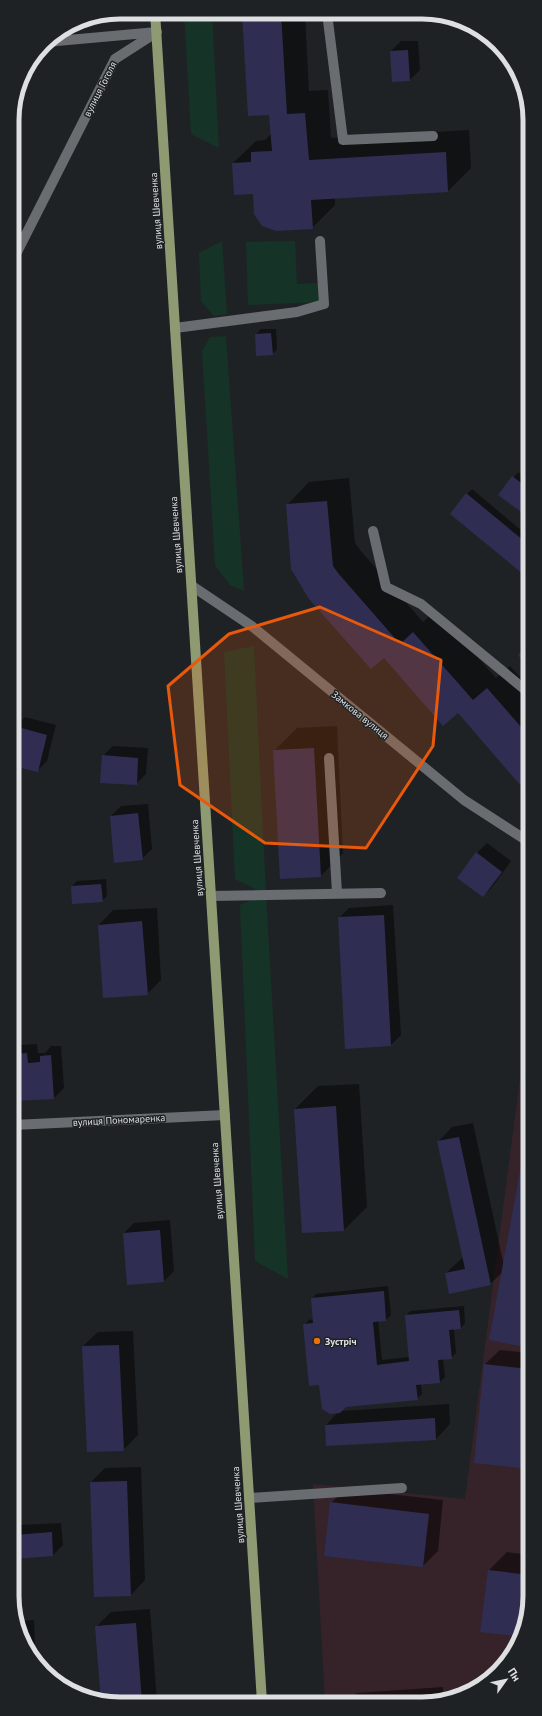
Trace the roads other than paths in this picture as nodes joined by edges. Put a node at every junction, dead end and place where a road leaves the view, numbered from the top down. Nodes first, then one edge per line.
1 (156, 19) edge
2 (328, 19) edge
3 (157, 32) junction
4 (57, 41) edge
5 (433, 136) dead end
6 (320, 241) dead end
7 (19, 248) edge
8 (175, 328) junction
9 (373, 531) dead end
10 (192, 586) junction
11 (523, 688) edge
12 (329, 758) dead end
13 (523, 836) edge
14 (337, 893) junction
15 (381, 893) dead end
16 (211, 896) junction
17 (225, 1115) junction
18 (19, 1125) edge
19 (402, 1488) dead end
20 (250, 1498) junction
21 (262, 1697) edge

1 - 3 main road, вулиця Шевченка
2 - 5 street
3 - 4 street
3 - 7 street, вулиця Гоголя
3 - 8 main road, вулиця Шевченка
6 - 8 street
8 - 10 main road, вулиця Шевченка
9 - 11 street
10 - 13 street, Замкова вулиця
10 - 16 main road, вулиця Шевченка
12 - 14 street
14 - 15 street
14 - 16 street
16 - 17 main road, вулиця Шевченка
17 - 18 street, вулиця Пономаренка
17 - 20 main road, вулиця Шевченка
19 - 20 street
20 - 21 main road, вулиця Шевченка

